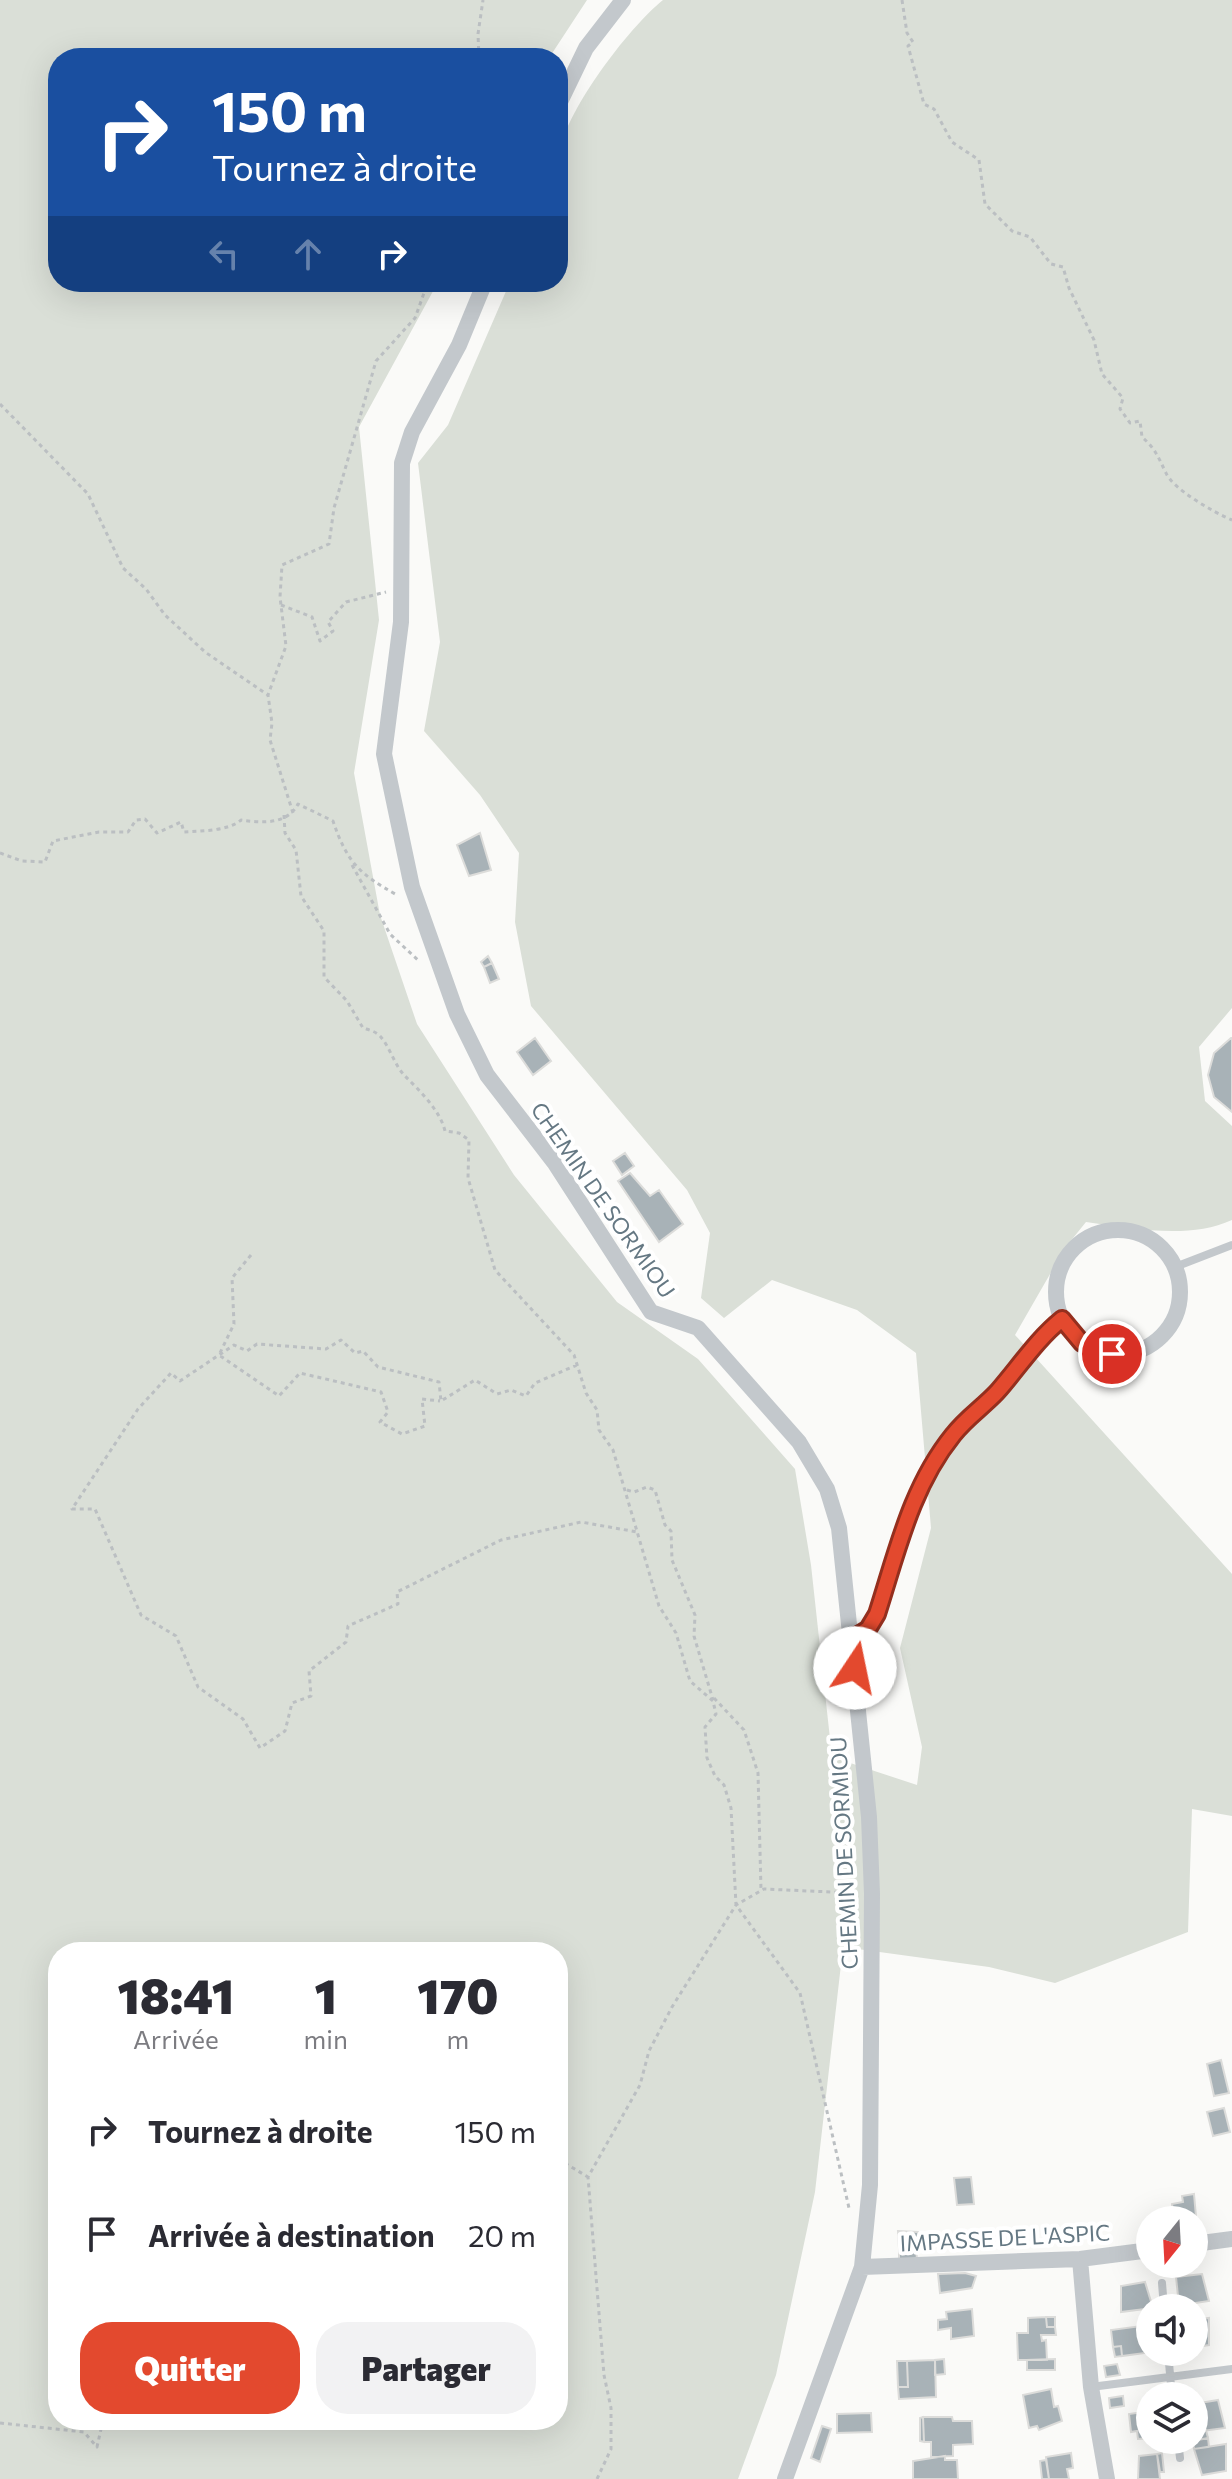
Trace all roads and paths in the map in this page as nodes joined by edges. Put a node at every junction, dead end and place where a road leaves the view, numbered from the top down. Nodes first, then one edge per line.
1 (483, 0) edge
2 (623, 0) edge
3 (902, 0) edge
4 (480, 48) edge
5 (568, 85) edge
6 (424, 292) edge
7 (481, 292) edge
8 (0, 404) edge
9 (1232, 520) edge
10 (387, 592) dead end
11 (281, 605) dead end
12 (268, 695) junction
13 (293, 813) junction
14 (284, 815) junction
15 (0, 853) edge
16 (348, 858) dead end
17 (419, 907) junction
18 (423, 965) dead end
19 (1232, 1245) edge
20 (251, 1255) dead end
21 (1175, 1267) junction
22 (1062, 1319) junction
23 (219, 1355) junction
24 (577, 1365) junction
25 (440, 1401) dead end
26 (627, 1490) junction
27 (637, 1532) junction
28 (852, 1639) junction
29 (714, 1699) junction
30 (761, 1890) dead end
31 (872, 1894) junction
32 (736, 1905) junction
33 (568, 2165) edge
34 (588, 2177) junction
35 (852, 2222) dead end
36 (1232, 2239) edge
37 (1208, 2242) edge
38 (1136, 2252) edge
39 (1080, 2259) junction
40 (862, 2267) junction
41 (1162, 2283) dead end
42 (1163, 2294) edge
43 (1169, 2366) edge
44 (1232, 2369) edge
45 (1170, 2378) junction
46 (1170, 2382) edge
47 (1091, 2387) junction
48 (0, 2423) edge
49 (48, 2428) edge
50 (65, 2430) edge
51 (101, 2430) edge
52 (1180, 2454) edge
53 (1180, 2458) dead end
54 (597, 2479) edge
55 (785, 2479) edge
56 (1107, 2479) edge

1 - 4 path
2 - 5 street
3 - 9 path
6 - 12 path
7 - 17 street, CHEMIN DE SORMIOU
8 - 12 path
10 - 11 path
12 - 13 path
13 - 14 path
13 - 17 path
14 - 15 path
14 - 24 path
16 - 18 path
17 - 28 street, CHEMIN DE SORMIOU
19 - 21 lane
20 - 23 path
21 - 22 street
21 - 22 street
22 - 28 street
23 - 24 path
23 - 25 path
23 - 27 path
24 - 26 path
26 - 27 path
26 - 29 path
27 - 29 path
28 - 31 street, CHEMIN DE SORMIOU
29 - 30 path
29 - 32 path
31 - 32 path
31 - 40 street, CHEMIN DE SORMIOU
32 - 34 path
32 - 35 path
33 - 34 path
34 - 54 path
36 - 37 street
38 - 39 street, IMPASSE DE L'ASPIC
39 - 40 street, IMPASSE DE L'ASPIC
39 - 47 street
40 - 55 street, CHEMIN DE SORMIOU
41 - 42 lane
43 - 45 lane
44 - 45 lane
45 - 46 lane
45 - 47 lane
47 - 56 street
48 - 49 path
50 - 51 path
52 - 53 lane

